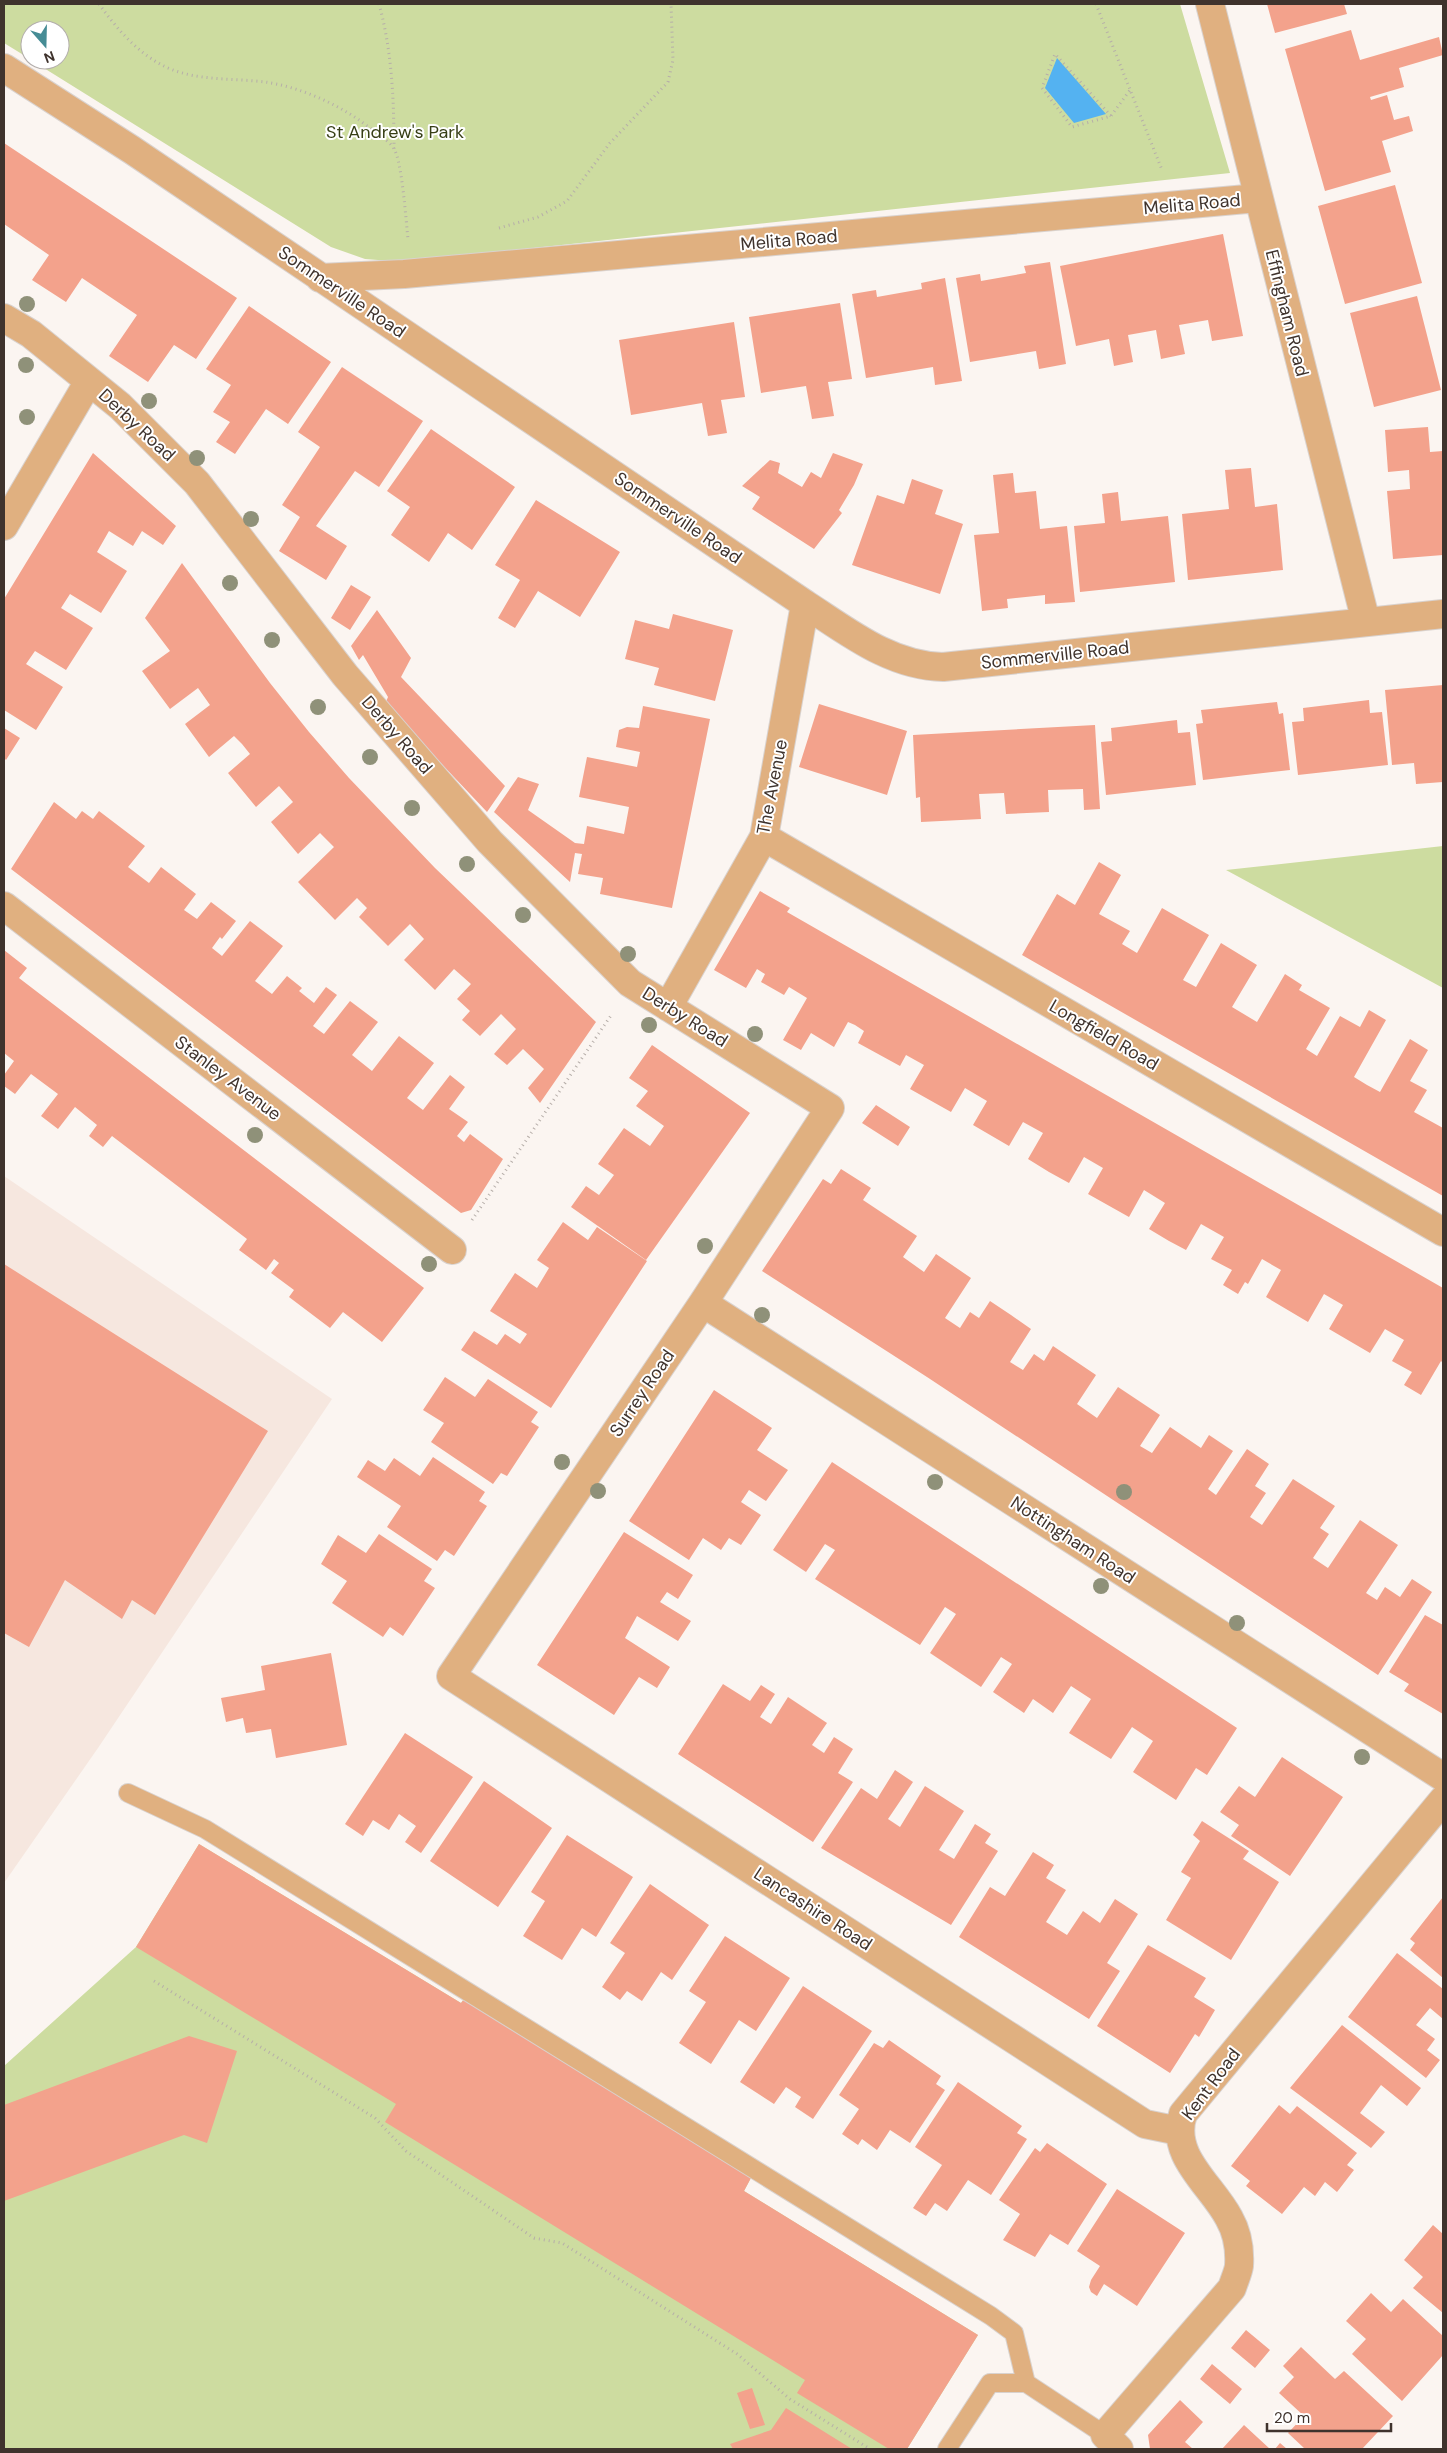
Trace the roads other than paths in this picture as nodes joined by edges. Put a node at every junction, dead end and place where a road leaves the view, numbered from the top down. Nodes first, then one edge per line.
1 (1210, 4) edge
2 (4, 68) edge
3 (1258, 198) junction
4 (320, 278) junction
5 (4, 318) edge
6 (89, 381) junction
7 (4, 526) edge
8 (805, 604) junction
9 (1443, 614) edge
10 (1366, 622) junction
11 (764, 837) junction
12 (4, 906) edge
13 (668, 1007) junction
14 (830, 1108) joint
15 (1443, 1232) edge
16 (452, 1250) road end
17 (703, 1303) junction
18 (451, 1676) joint
19 (1443, 1777) edge
20 (128, 1793) dead end
21 (1443, 1800) edge
22 (1179, 2131) junction
23 (1026, 2383) junction
24 (1112, 2442) edge
25 (947, 2449) edge

1 - 3 street, Effingham Road
2 - 4 street, Sommerville Road
3 - 4 street, Melita Road
3 - 10 street, Effingham Road
4 - 8 street, Sommerville Road
5 - 6 street, Derby Road
6 - 7 street
6 - 13 street, Derby Road
8 - 10 street, Sommerville Road
8 - 11 street, The Avenue
9 - 10 street, Sommerville Road
11 - 13 street, The Avenue
11 - 15 street, Longfield Road
12 - 16 street, Stanley Avenue
13 - 14 street, Derby Road
14 - 17 street, Surrey Road
17 - 18 street, Surrey Road
17 - 19 street, Nottingham Road
18 - 22 street, Lancashire Road
20 - 23 lane
21 - 22 street, Kent Road
22 - 24 street, Kent Road
23 - 24 lane
23 - 25 lane

